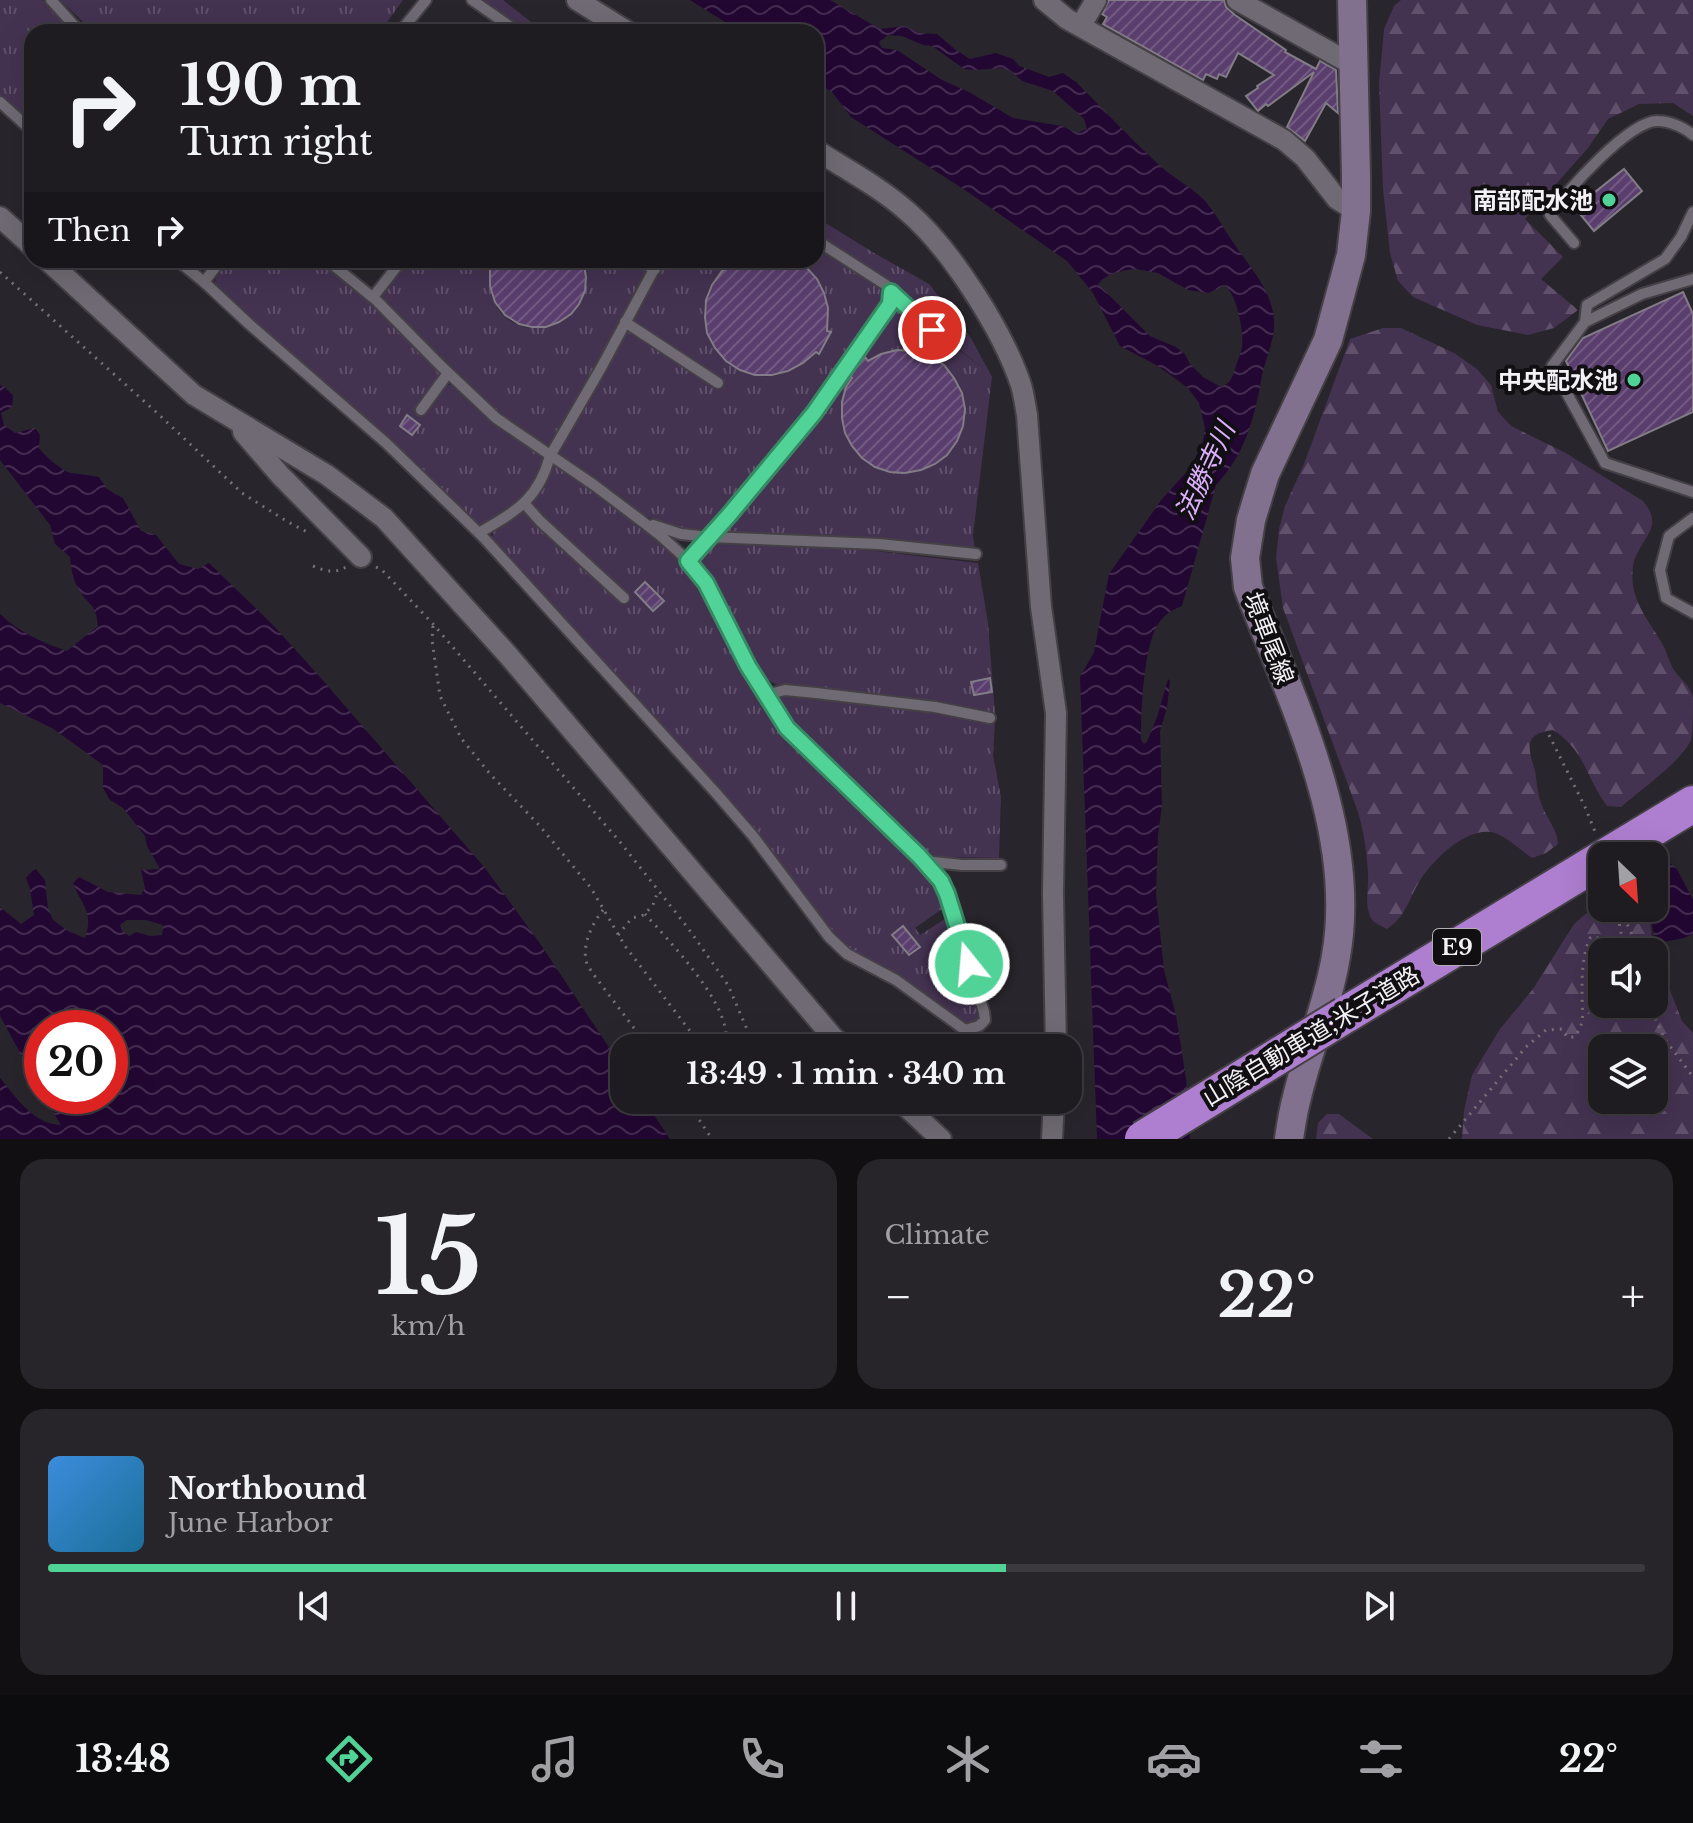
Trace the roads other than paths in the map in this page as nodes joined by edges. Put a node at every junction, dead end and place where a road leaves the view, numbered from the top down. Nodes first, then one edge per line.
1 (51, 0) edge
2 (426, 0) edge
3 (472, 0) edge
4 (577, 0) edge
5 (1044, 0) edge
6 (1096, 0) edge
7 (1237, 0) edge
8 (1352, 0) edge
9 (73, 24) edge
10 (406, 24) edge
11 (506, 24) edge
12 (615, 24) edge
13 (1081, 25) junction
14 (1355, 66) junction
15 (0, 102) edge
16 (24, 124) edge
17 (1693, 135) edge
18 (824, 155) edge
19 (1356, 211) junction
20 (1693, 212) edge
21 (0, 217) edge
22 (24, 239) edge
23 (1574, 243) dead end
24 (824, 245) edge
25 (56, 268) edge
26 (187, 268) edge
27 (215, 268) edge
28 (337, 268) edge
29 (396, 268) edge
30 (655, 268) edge
31 (1693, 279) edge
32 (204, 282) junction
33 (891, 292) junction
34 (373, 297) junction
35 (625, 322) junction
36 (1585, 322) junction
37 (948, 346) dead end
38 (448, 373) junction
39 (718, 383) dead end
40 (421, 410) dead end
41 (229, 417) junction
42 (550, 456) junction
43 (1693, 492) edge
44 (524, 503) junction
45 (1693, 518) edge
46 (643, 522) junction
47 (479, 533) junction
48 (709, 537) junction
49 (355, 551) road end
50 (976, 554) dead end
51 (688, 561) junction
52 (624, 598) dead end
53 (1693, 613) edge
54 (766, 695) junction
55 (990, 718) dead end
56 (1680, 818) edge
57 (1638, 842) edge
58 (924, 861) junction
59 (1001, 865) dead end
60 (1588, 871) edge
61 (1348, 1020) junction
62 (831, 1034) edge
63 (1056, 1034) edge
64 (914, 1114) edge
65 (1053, 1114) edge
66 (941, 1139) edge
67 (1052, 1139) edge
68 (1143, 1139) edge
69 (1164, 1139) edge
70 (1289, 1139) edge

1 - 9 lane
2 - 10 lane
3 - 11 lane
4 - 12 street
5 - 13 street
6 - 13 street
7 - 14 street
8 - 14 main road, 境車尾線
13 - 19 street
14 - 19 main road, 境車尾線
15 - 16 lane
17 - 23 lane
18 - 63 street
19 - 70 main road, 境車尾線
20 - 36 lane
21 - 22 street
24 - 33 lane
25 - 41 street
26 - 32 lane
27 - 32 lane
28 - 34 lane
29 - 34 lane
30 - 35 lane
31 - 36 lane
32 - 47 lane
33 - 37 lane
33 - 48 lane
34 - 38 lane
35 - 39 lane
35 - 42 lane
36 - 43 lane
38 - 40 lane
38 - 42 lane
41 - 49 street
41 - 62 street
42 - 44 lane
42 - 46 lane
44 - 47 lane
44 - 52 lane
45 - 53 lane
46 - 48 lane
46 - 51 lane
47 - 58 lane
48 - 50 lane
48 - 51 lane
51 - 54 lane
54 - 55 lane
54 - 58 lane
56 - 57 highway, 山陰自動車道;米子道路 / E9
58 - 59 lane
60 - 61 highway, 山陰自動車道;米子道路 / E9
61 - 68 highway, 山陰自動車道;米子道路 / E9, bridge
61 - 69 highway, 山陰自動車道;米子道路 / E9
64 - 66 street
65 - 67 street

